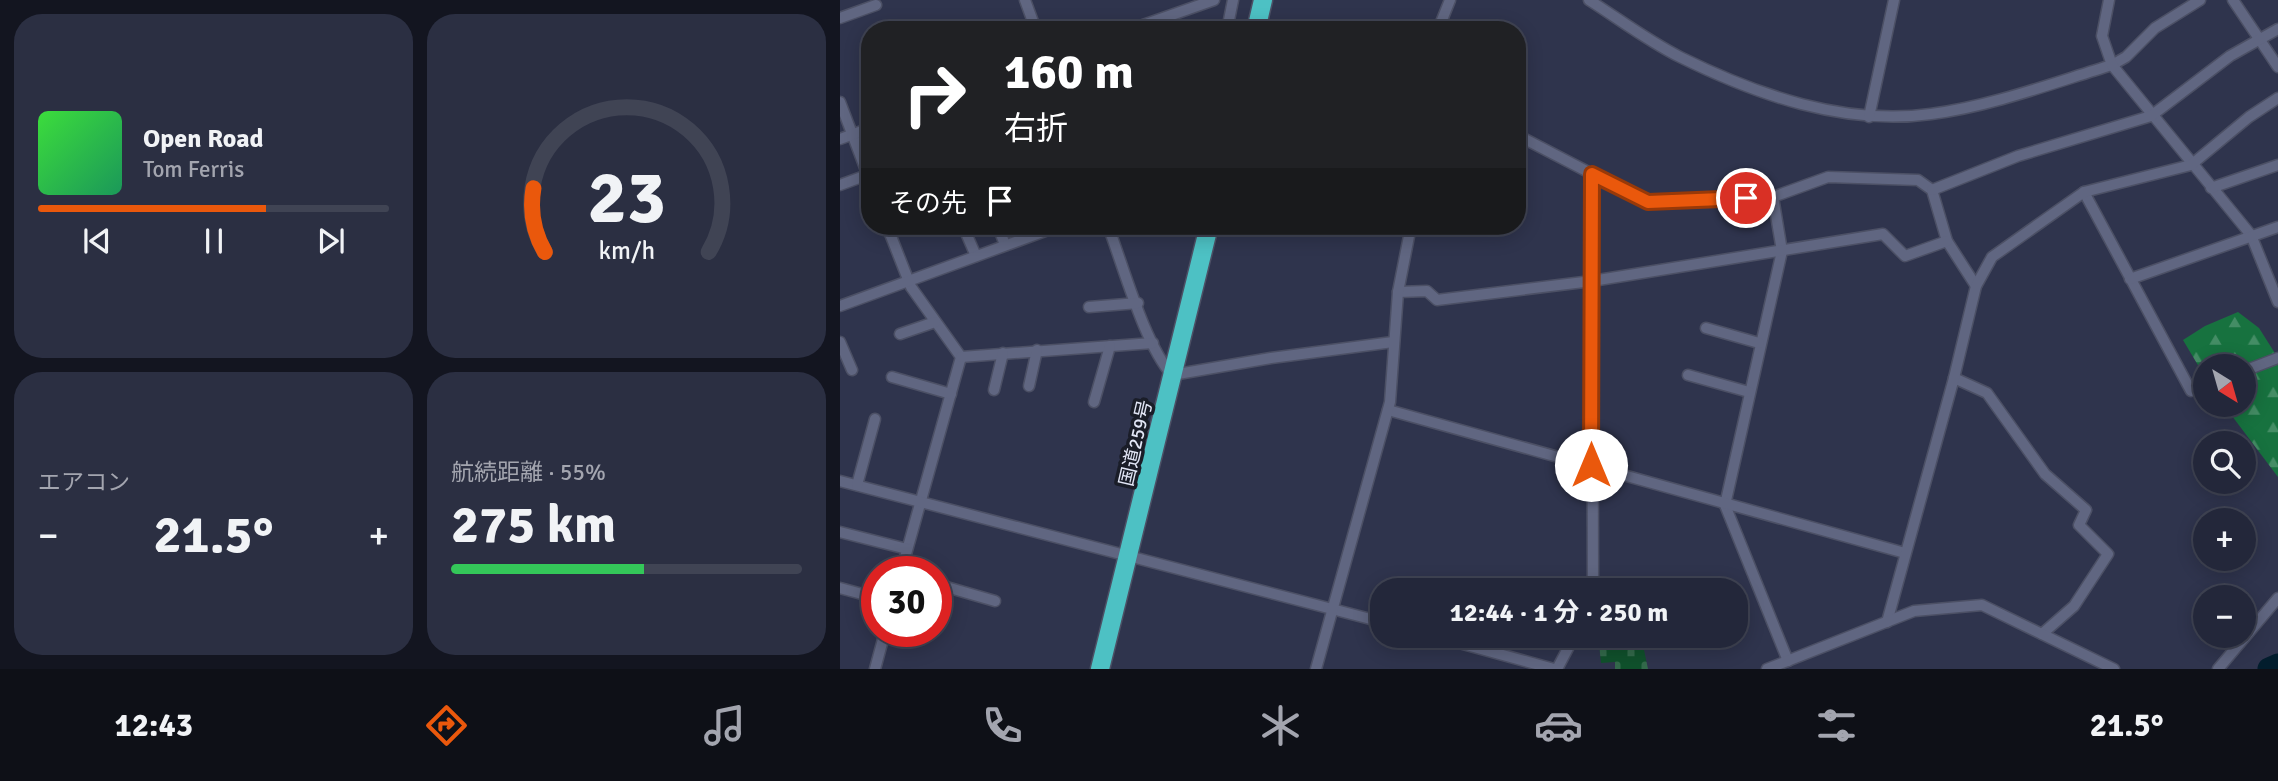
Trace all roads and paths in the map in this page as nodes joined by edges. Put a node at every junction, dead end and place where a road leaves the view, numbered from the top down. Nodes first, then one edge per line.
1 (1025, 0) edge
2 (1214, 0) edge
3 (1233, 0) edge
4 (1262, 0) edge
5 (1450, 0) edge
6 (1589, 0) edge
7 (1894, 0) edge
8 (2109, 0) edge
9 (2200, 0) edge
10 (2233, 0) edge
11 (876, 5) dead end
12 (840, 18) edge
13 (1033, 21) edge
14 (1159, 21) edge
15 (1229, 21) edge
16 (1258, 21) edge
17 (1442, 21) edge
18 (2278, 29) edge
19 (2259, 39) junction
20 (2112, 65) junction
21 (2278, 68) edge
22 (2278, 98) edge
23 (840, 102) edge
24 (2151, 116) junction
25 (1869, 117) junction
26 (861, 132) edge
27 (852, 135) junction
28 (840, 139) edge
29 (1526, 140) edge
30 (861, 158) edge
31 (2191, 165) junction
32 (2278, 166) edge
33 (1592, 174) junction
34 (861, 180) edge
35 (840, 185) edge
36 (2211, 188) junction
37 (1932, 190) junction
38 (2084, 192) junction
39 (1773, 197) junction
40 (2278, 227) edge
41 (890, 235) edge
42 (967, 235) edge
43 (1001, 235) edge
44 (1035, 235) edge
45 (1112, 235) edge
46 (1203, 235) edge
47 (1408, 235) edge
48 (2251, 235) junction
49 (1947, 241) junction
50 (1005, 246) junction
51 (1782, 251) junction
52 (976, 256) junction
53 (2130, 279) junction
54 (908, 281) junction
55 (1592, 281) junction
56 (1976, 286) junction
57 (1398, 292) junction
58 (2278, 302) edge
59 (1138, 303) junction
60 (840, 306) edge
61 (1088, 307) dead end
62 (935, 322) junction
63 (1706, 328) dead end
64 (900, 334) dead end
65 (840, 342) edge
66 (1393, 342) junction
67 (1153, 343) junction
68 (1759, 343) junction
69 (1110, 346) junction
70 (1037, 350) junction
71 (1003, 353) junction
72 (961, 357) junction
73 (2278, 358) edge
74 (2256, 366) edge
75 (852, 370) dead end
76 (1172, 375) junction
77 (1688, 375) dead end
78 (892, 377) dead end
79 (1954, 378) junction
80 (1029, 386) dead end
81 (994, 390) dead end
82 (2193, 390) edge
83 (1749, 392) junction
84 (951, 394) junction
85 (1094, 402) dead end
86 (1388, 410) junction
87 (875, 419) dead end
88 (1591, 465) junction
89 (840, 481) edge
90 (857, 485) junction
91 (920, 502) junction
92 (1725, 505) junction
93 (840, 531) edge
94 (907, 549) junction
95 (1905, 553) junction
96 (905, 556) edge
97 (1129, 558) junction
98 (1593, 578) edge
99 (840, 588) edge
100 (952, 589) edge
101 (861, 594) edge
102 (2278, 598) edge
103 (995, 601) dead end
104 (1332, 609) junction
105 (1370, 619) edge
106 (1887, 622) junction
107 (2042, 634) junction
108 (881, 647) edge
109 (1478, 648) edge
110 (1567, 648) edge
111 (1788, 661) junction
112 (875, 669) edge
113 (1100, 669) edge
114 (1315, 669) edge
115 (1555, 669) edge
116 (1767, 669) edge
117 (2113, 669) edge
118 (2218, 669) edge

1 - 13 street
2 - 14 street
3 - 15 street
4 - 16 highway
5 - 17 street
6 - 25 street
7 - 25 street
8 - 20 street
9 - 20 street
10 - 19 street
11 - 12 street
18 - 19 street
19 - 21 street
19 - 24 street
20 - 24 street
20 - 25 street
22 - 31 street
23 - 27 street
24 - 31 street
24 - 37 street
26 - 27 street
27 - 28 street
27 - 30 street
29 - 33 street
31 - 36 street
31 - 38 street
32 - 36 street
33 - 39 street
33 - 55 street
34 - 35 street
36 - 48 street
37 - 39 street
37 - 49 street
38 - 53 street
38 - 56 street
39 - 51 street
40 - 48 street
41 - 54 street
42 - 52 street
43 - 50 street
44 - 50 street
45 - 59 street
46 - 76 highway, 国道259号
47 - 57 street
48 - 53 street
48 - 58 street
49 - 51 street
49 - 56 street
50 - 52 street
51 - 55 street
51 - 68 street
52 - 54 street
53 - 82 street
54 - 60 street
54 - 62 street
55 - 57 street
55 - 88 street
56 - 79 street
57 - 66 street
59 - 61 street
59 - 67 street
62 - 64 street
62 - 72 street
63 - 68 street
65 - 75 street
66 - 76 street
66 - 86 street
67 - 69 street
67 - 76 street
68 - 83 street
69 - 70 street
69 - 85 street
70 - 71 street
70 - 80 street
71 - 72 street
71 - 81 street
72 - 84 street
73 - 74 street
76 - 97 highway, 国道259号
77 - 83 street
78 - 84 street
79 - 95 street
79 - 107 street
83 - 92 street
84 - 91 street
86 - 88 street
86 - 104 street
87 - 90 street
88 - 92 street
88 - 98 street
89 - 90 street
90 - 91 street
91 - 94 street
91 - 97 street
92 - 95 street
92 - 111 street
93 - 94 street
94 - 96 street
95 - 106 street
97 - 104 street
97 - 113 highway, 国道259号
99 - 101 street
100 - 103 street
102 - 118 street
104 - 105 street
104 - 114 street
106 - 107 street
106 - 111 street
107 - 117 street
108 - 112 street
109 - 115 street
110 - 115 street
111 - 116 street

